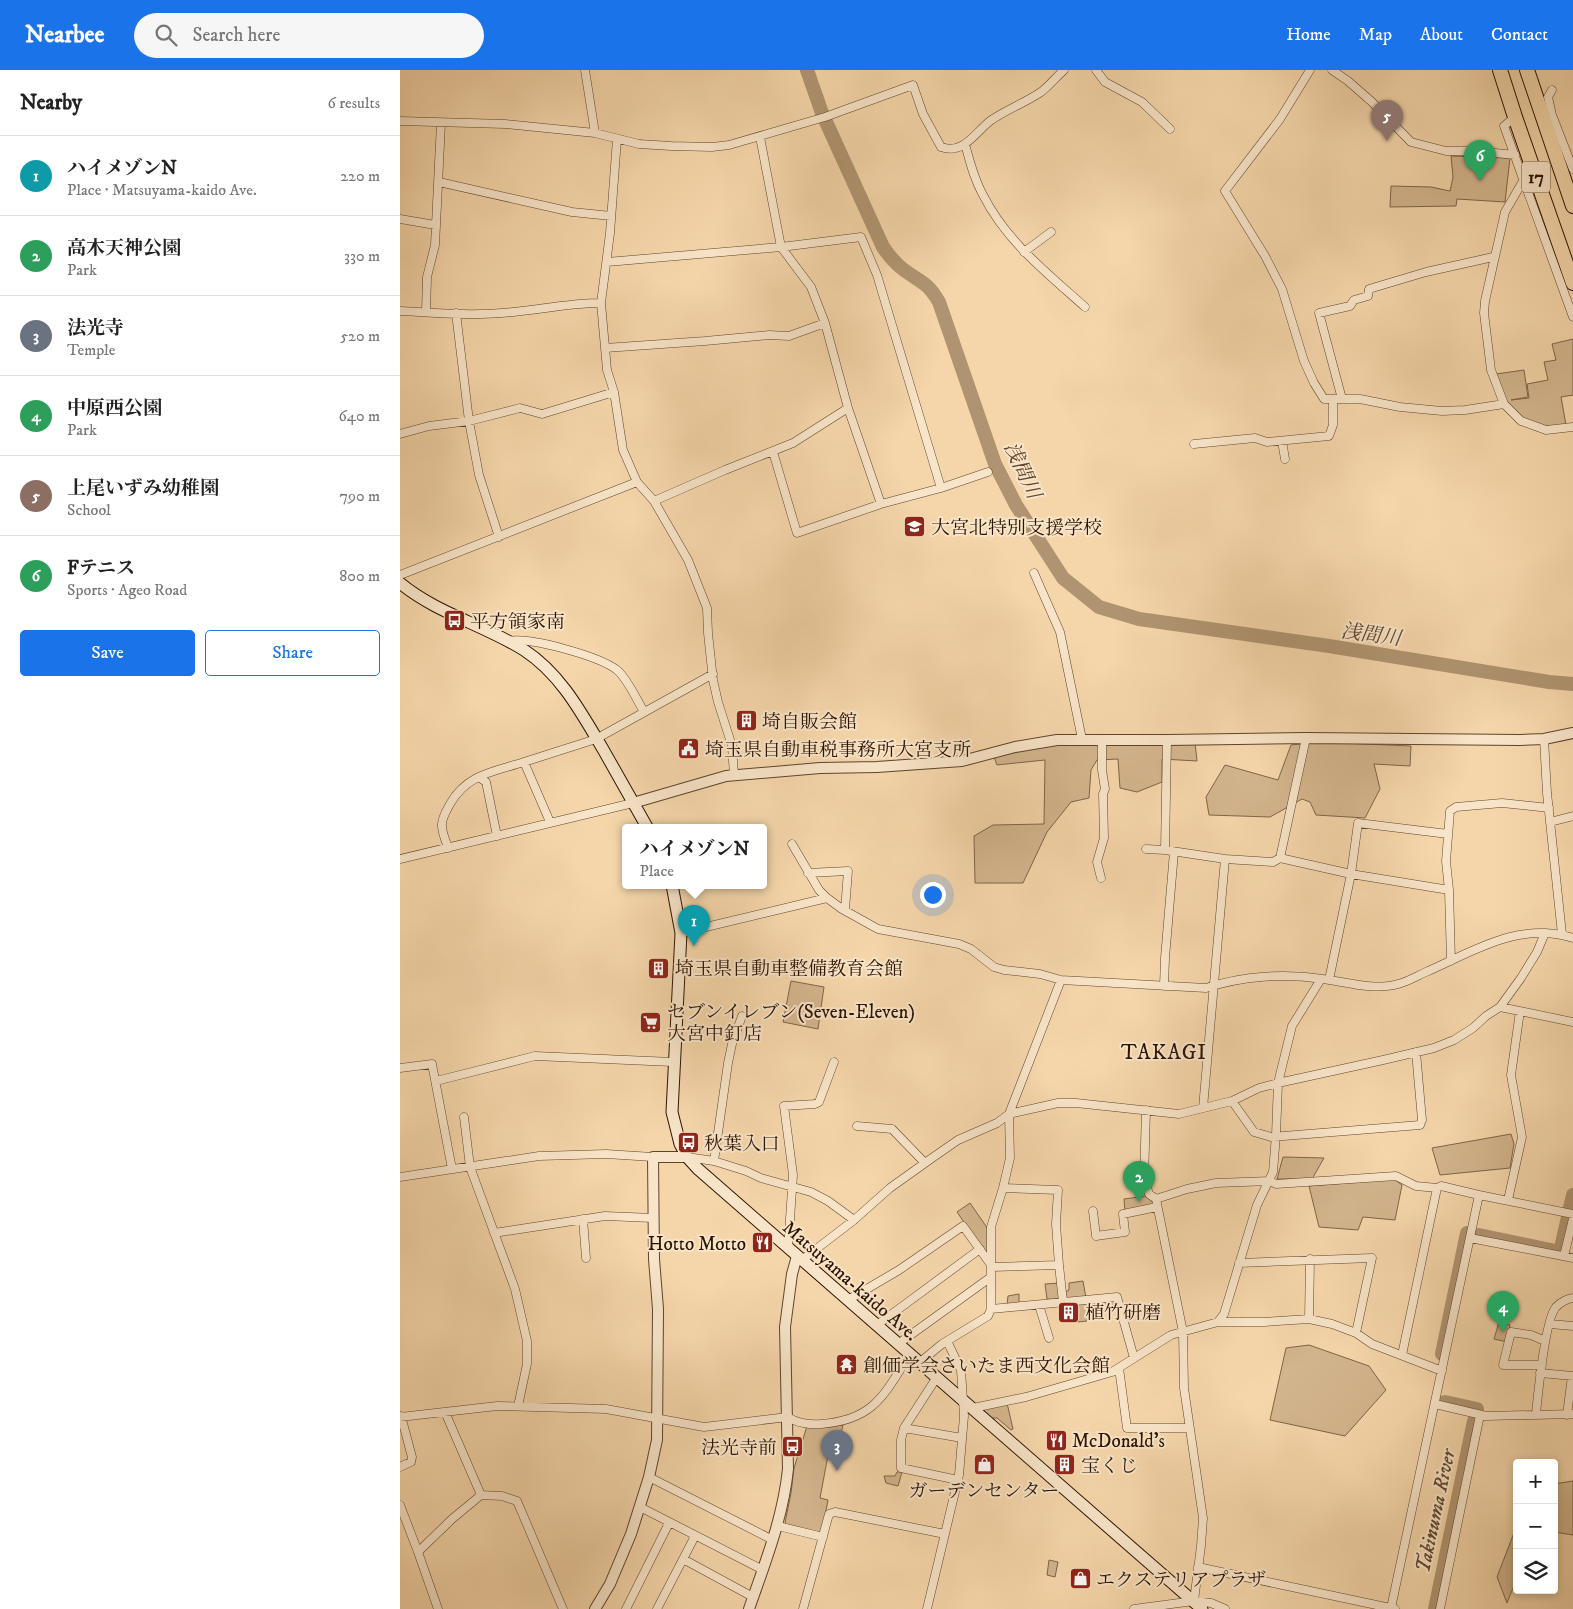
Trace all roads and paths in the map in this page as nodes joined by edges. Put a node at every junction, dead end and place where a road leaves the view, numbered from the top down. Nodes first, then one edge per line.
1 (585, 70) edge
2 (1062, 70) edge
3 (1096, 70) edge
4 (1310, 70) edge
5 (1332, 70) edge
6 (1500, 70) edge
7 (1527, 70) edge
8 (1552, 90) dead end
9 (1547, 116) junction
10 (1515, 117) junction
11 (400, 121) edge
12 (441, 123) junction
13 (1170, 129) dead end
14 (595, 133) junction
15 (760, 136) junction
16 (617, 139) junction
17 (965, 144) junction
18 (1515, 156) junction
19 (1572, 165) edge
20 (1524, 181) junction
21 (439, 182) junction
22 (1573, 206) edge
23 (611, 216) junction
24 (400, 220) edge
25 (435, 225) junction
26 (1051, 232) dead end
27 (781, 247) junction
28 (1024, 252) junction
29 (1494, 257) junction
30 (606, 262) junction
31 (1573, 283) edge
32 (601, 303) junction
33 (1085, 307) dead end
34 (400, 311) edge
35 (426, 312) junction
36 (456, 313) junction
37 (1573, 317) edge
38 (824, 323) junction
39 (605, 348) junction
40 (614, 392) junction
41 (1333, 399) junction
42 (1342, 399) junction
43 (1504, 404) junction
44 (848, 408) junction
45 (469, 421) junction
46 (1573, 427) edge
47 (400, 434) edge
48 (1282, 441) junction
49 (1194, 444) dead end
50 (773, 452) junction
51 (1285, 460) dead end
52 (988, 472) dead end
53 (637, 482) junction
54 (940, 488) junction
55 (654, 501) junction
56 (880, 504) junction
57 (499, 538) junction
58 (1034, 573) dead end
59 (400, 581) edge
60 (508, 641) junction
61 (712, 674) junction
62 (644, 712) junction
63 (1573, 733) edge
64 (596, 738) junction
65 (1306, 738) junction
66 (1082, 739) junction
67 (1544, 739) junction
68 (1102, 740) junction
69 (1167, 740) junction
70 (524, 762) junction
71 (734, 775) junction
72 (479, 777) junction
73 (634, 802) junction
74 (1549, 808) junction
75 (1573, 816) edge
76 (550, 822) junction
77 (1550, 822) junction
78 (645, 824) edge
79 (1448, 834) junction
80 (496, 836) junction
81 (792, 844) dead end
82 (448, 848) junction
83 (1146, 849) dead end
84 (1165, 850) junction
85 (1174, 852) junction
86 (1280, 858) junction
87 (400, 859) edge
88 (1225, 859) junction
89 (808, 872) junction
90 (1351, 874) junction
91 (1101, 878) dead end
92 (673, 889) edge
93 (1449, 890) junction
94 (827, 898) junction
95 (844, 910) junction
96 (681, 933) junction
97 (1545, 933) junction
98 (1562, 934) junction
99 (1573, 938) edge
100 (1451, 961) junction
101 (1321, 979) junction
102 (1061, 980) junction
103 (1329, 980) junction
104 (1214, 985) junction
105 (1164, 986) junction
106 (1500, 1007) junction
107 (1520, 1012) junction
108 (742, 1016) dead end
109 (1573, 1022) edge
110 (1416, 1052) junction
111 (674, 1062) junction
112 (834, 1062) dead end
113 (400, 1068) edge
114 (436, 1081) junction
115 (1278, 1083) junction
116 (1232, 1102) junction
117 (1203, 1108) junction
118 (1146, 1110) junction
119 (1009, 1114) junction
120 (464, 1117) dead end
121 (857, 1126) dead end
122 (1276, 1135) junction
123 (653, 1157) junction
124 (687, 1157) junction
125 (714, 1161) junction
126 (925, 1163) junction
127 (470, 1167) junction
128 (452, 1169) junction
129 (400, 1178) edge
130 (1270, 1181) junction
131 (793, 1186) junction
132 (1003, 1188) junction
133 (1437, 1188) junction
134 (1479, 1195) junction
135 (1508, 1200) junction
136 (1156, 1203) junction
137 (1093, 1211) dead end
138 (1573, 1214) edge
139 (653, 1218) junction
140 (583, 1219) junction
141 (1573, 1219) edge
142 (854, 1220) junction
143 (494, 1233) junction
144 (1470, 1238) junction
145 (980, 1249) junction
146 (796, 1255) junction
147 (1564, 1256) junction
148 (586, 1258) dead end
149 (1573, 1258) edge
150 (1310, 1259) junction
151 (1239, 1262) junction
152 (1059, 1265) junction
153 (992, 1266) junction
154 (991, 1276) junction
155 (1573, 1298) edge
156 (848, 1300) junction
157 (1063, 1302) junction
158 (1039, 1305) junction
159 (991, 1309) junction
160 (1309, 1319) junction
161 (1218, 1322) junction
162 (1550, 1324) junction
163 (877, 1325) junction
164 (1573, 1326) edge
165 (1183, 1332) junction
166 (1356, 1333) junction
167 (1050, 1338) dead end
168 (1546, 1341) junction
169 (947, 1342) junction
170 (898, 1344) junction
171 (910, 1354) junction
172 (1402, 1355) junction
173 (1134, 1358) junction
174 (919, 1363) junction
175 (1119, 1368) junction
176 (1541, 1369) junction
177 (1442, 1371) junction
178 (1572, 1376) edge
179 (936, 1377) junction
180 (964, 1400) junction
181 (1435, 1404) junction
182 (518, 1406) junction
183 (973, 1408) junction
184 (445, 1412) junction
185 (1536, 1414) junction
186 (1480, 1415) junction
187 (1570, 1415) edge
188 (401, 1416) edge
189 (788, 1417) junction
190 (658, 1419) junction
191 (904, 1428) junction
192 (1189, 1428) junction
193 (962, 1438) junction
194 (400, 1467) edge
195 (649, 1477) junction
196 (958, 1480) junction
197 (481, 1495) junction
198 (400, 1505) edge
199 (640, 1507) junction
200 (669, 1523) junction
201 (778, 1526) junction
202 (944, 1534) junction
203 (695, 1536) junction
204 (823, 1537) junction
205 (773, 1540) junction
206 (418, 1552) junction
207 (683, 1559) junction
208 (1198, 1567) junction
209 (763, 1570) junction
210 (753, 1597) junction
211 (1198, 1605) edge
212 (438, 1609) edge
213 (563, 1609) edge
214 (595, 1609) edge
215 (626, 1609) edge
216 (657, 1609) edge
217 (749, 1609) edge
218 (803, 1609) edge
219 (927, 1609) edge
220 (1134, 1609) edge
221 (1225, 1609) edge
222 (1393, 1609) edge
223 (1440, 1609) edge

1 - 14 street
2 - 17 street
3 - 13 street
4 - 41 street
5 - 18 street
6 - 10 highway, 17
7 - 9 highway, 17
8 - 9 street
9 - 19 street
9 - 22 highway, 17
10 - 18 street
10 - 31 highway, 17
11 - 12 street
12 - 14 street
12 - 21 street
14 - 16 street
15 - 16 street
15 - 17 street
15 - 27 street
16 - 23 street
17 - 28 street
18 - 20 street
20 - 29 street
20 - 37 street
21 - 23 street
21 - 25 street
23 - 30 street
24 - 25 street
25 - 35 street
26 - 28 street
27 - 30 street
27 - 38 street
27 - 54 street
28 - 33 street
29 - 42 street
29 - 43 street
30 - 32 street
32 - 36 street
32 - 39 street
34 - 35 street
35 - 36 street
36 - 45 street
38 - 39 street
38 - 44 street
39 - 40 street
40 - 45 street
40 - 53 street
41 - 42 street
41 - 48 street
42 - 43 street
43 - 46 street
44 - 50 street
44 - 56 street
45 - 47 street
45 - 57 street
48 - 49 street
48 - 51 street
50 - 55 street
50 - 56 street
52 - 54 street
53 - 55 street
53 - 57 street
54 - 56 street
55 - 61 street
57 - 59 street
58 - 66 street
59 - 60 main road
60 - 62 street
60 - 64 main road
61 - 62 street
61 - 71 street
62 - 64 street
63 - 67 street
64 - 70 street
64 - 73 main road
65 - 67 street
65 - 69 street
65 - 86 street
66 - 68 street
66 - 71 street
67 - 74 street
68 - 69 street
68 - 91 street
69 - 84 street
70 - 72 street
70 - 76 street
71 - 73 street
72 - 80 street
72 - 82 street
73 - 76 street
73 - 78 main road
74 - 77 street
74 - 79 street
75 - 77 street
76 - 80 street
77 - 98 street
79 - 90 street
79 - 93 street
80 - 82 street
81 - 89 street
82 - 87 street
83 - 84 street
84 - 85 street
85 - 88 street
85 - 105 street
86 - 88 street
86 - 90 street
88 - 104 street
89 - 94 street
89 - 95 street
90 - 93 street
90 - 103 street
92 - 96 main road, Matsuyama-kaido Ave.
93 - 100 street
94 - 95 street
94 - 96 street
95 - 102 street
96 - 111 main road, Matsuyama-kaido Ave.
97 - 98 street
97 - 100 street
97 - 106 street
98 - 99 street
100 - 103 street
101 - 103 street
101 - 104 street
101 - 115 street
102 - 105 street
102 - 119 street
104 - 105 street
104 - 117 street
106 - 107 street
106 - 110 street
107 - 109 street
107 - 135 street
108 - 125 street
110 - 115 street
110 - 122 street
111 - 114 street
111 - 124 main road, Matsuyama-kaido Ave.
112 - 131 street
113 - 114 street
114 - 128 street
115 - 116 street
115 - 122 street
116 - 117 street
116 - 122 street
117 - 118 street
118 - 119 street
118 - 136 street
119 - 126 street
119 - 132 street
120 - 127 street
121 - 126 street
122 - 130 street
123 - 124 street
123 - 127 street
123 - 139 street
124 - 125 street
124 - 146 main road, Matsuyama-kaido Ave.
125 - 131 street
126 - 142 street
127 - 128 street
127 - 143 street
128 - 129 street
130 - 133 street
130 - 136 street
130 - 151 street
131 - 142 street
131 - 146 street
132 - 152 street
132 - 153 street
133 - 134 street
133 - 172 street
134 - 135 street
134 - 144 street
135 - 138 street
136 - 137 street
136 - 165 street
139 - 140 street
139 - 190 street
140 - 143 street
140 - 148 street
141 - 147 street
142 - 146 street
143 - 182 street
144 - 147 street
144 - 177 street
145 - 153 street
145 - 156 street
145 - 163 street
146 - 156 main road, Matsuyama-kaido Ave.
146 - 189 street
147 - 149 street
150 - 151 street
150 - 160 street
150 - 166 street
151 - 161 street
152 - 153 street
152 - 157 street
153 - 154 street
154 - 159 street
154 - 170 street
155 - 162 street
156 - 163 main road, Matsuyama-kaido Ave.
157 - 158 street
157 - 173 street
158 - 159 street
158 - 167 street
159 - 169 street
160 - 161 street
160 - 166 street
161 - 165 street
162 - 164 street
162 - 168 street
163 - 170 main road, Matsuyama-kaido Ave.
165 - 173 street
165 - 192 street
166 - 172 street
168 - 176 street
168 - 176 street
169 - 174 street
169 - 180 street
170 - 171 main road, Matsuyama-kaido Ave.
171 - 174 main road, Matsuyama-kaido Ave.
171 - 189 street
172 - 177 street
173 - 175 street
174 - 179 main road, Matsuyama-kaido Ave.
175 - 183 street
175 - 192 street
176 - 178 street
176 - 185 street
177 - 181 street
178 - 187 street
179 - 180 main road, Matsuyama-kaido Ave.
179 - 191 street
180 - 183 main road, Matsuyama-kaido Ave.
180 - 193 street
181 - 186 street
181 - 222 street
182 - 184 street
182 - 190 street
183 - 211 main road, Matsuyama-kaido Ave.
184 - 188 street
184 - 197 street
185 - 186 street
185 - 187 street
186 - 223 street
188 - 194 street
189 - 190 street
189 - 201 street
190 - 195 street
191 - 193 street
191 - 196 street
192 - 208 street
193 - 196 street
195 - 199 street
195 - 205 street
196 - 202 street
197 - 206 street
197 - 213 street
198 - 206 street
199 - 200 street
199 - 214 street
200 - 203 street
200 - 215 street
201 - 204 street
201 - 205 street
202 - 204 street
202 - 219 street
203 - 207 street
203 - 209 street
204 - 218 street
205 - 209 street
206 - 212 street
207 - 210 street
207 - 216 street
208 - 211 street
208 - 222 street
209 - 210 street
210 - 217 street
211 - 220 street
211 - 221 street

